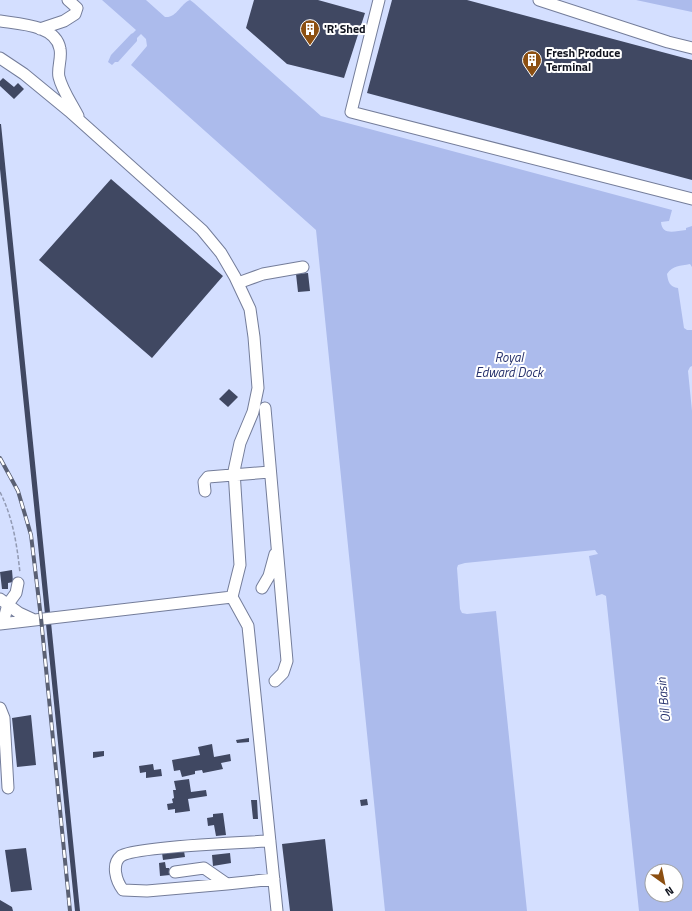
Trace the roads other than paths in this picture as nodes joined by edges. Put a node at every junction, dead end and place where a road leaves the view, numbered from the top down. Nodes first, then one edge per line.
1 (68, 0) edge
2 (377, 0) edge
3 (539, 0) edge
4 (0, 21) edge
5 (40, 29) junction
6 (692, 48) edge
7 (0, 58) edge
8 (58, 76) junction
9 (42, 88) junction
10 (83, 123) junction
11 (692, 199) edge
12 (303, 267) dead end
13 (238, 283) junction
14 (265, 408) dead end
15 (270, 472) junction
16 (234, 475) junction
17 (205, 491) dead end
18 (277, 546) junction
19 (19, 579) road end
20 (262, 588) dead end
21 (232, 597) junction
22 (4, 601) edge
23 (32, 619) junction
24 (2, 624) edge
25 (275, 681) dead end
26 (0, 708) edge
27 (8, 788) dead end
28 (270, 841) junction
29 (175, 872) dead end
30 (274, 879) junction
31 (227, 884) junction
32 (278, 911) edge

1 - 5 street
2 - 11 street
3 - 6 street
4 - 5 street
5 - 8 street
7 - 9 street
8 - 9 street
8 - 10 street
9 - 10 street
10 - 13 street
12 - 13 street
13 - 16 street
14 - 15 street
15 - 16 street
15 - 18 street
16 - 17 street
16 - 21 street
18 - 20 street
18 - 25 street
19 - 22 street
21 - 23 street
21 - 28 street
22 - 23 street
22 - 24 street
23 - 24 street
26 - 27 street
28 - 30 street
28 - 31 street
29 - 31 street
30 - 31 street
30 - 32 street

